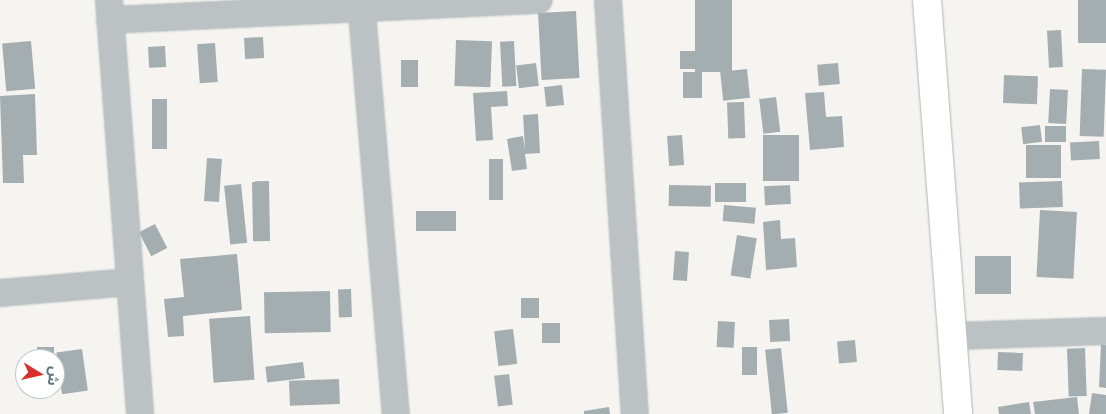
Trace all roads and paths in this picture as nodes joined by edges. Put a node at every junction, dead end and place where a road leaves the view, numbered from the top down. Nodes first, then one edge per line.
1 (539, 0) edge
2 (608, 0) edge
3 (927, 0) edge
4 (361, 4) edge
5 (109, 10) edge
6 (130, 282) junction
7 (0, 292) edge
8 (1106, 331) edge
9 (952, 336) junction
10 (140, 414) edge
11 (396, 414) edge
12 (635, 414) edge
13 (958, 414) edge

1 - 4 street
2 - 12 street
3 - 9 street
4 - 5 street
4 - 11 street
5 - 6 street
6 - 7 street
6 - 10 street
8 - 9 street
9 - 13 street

